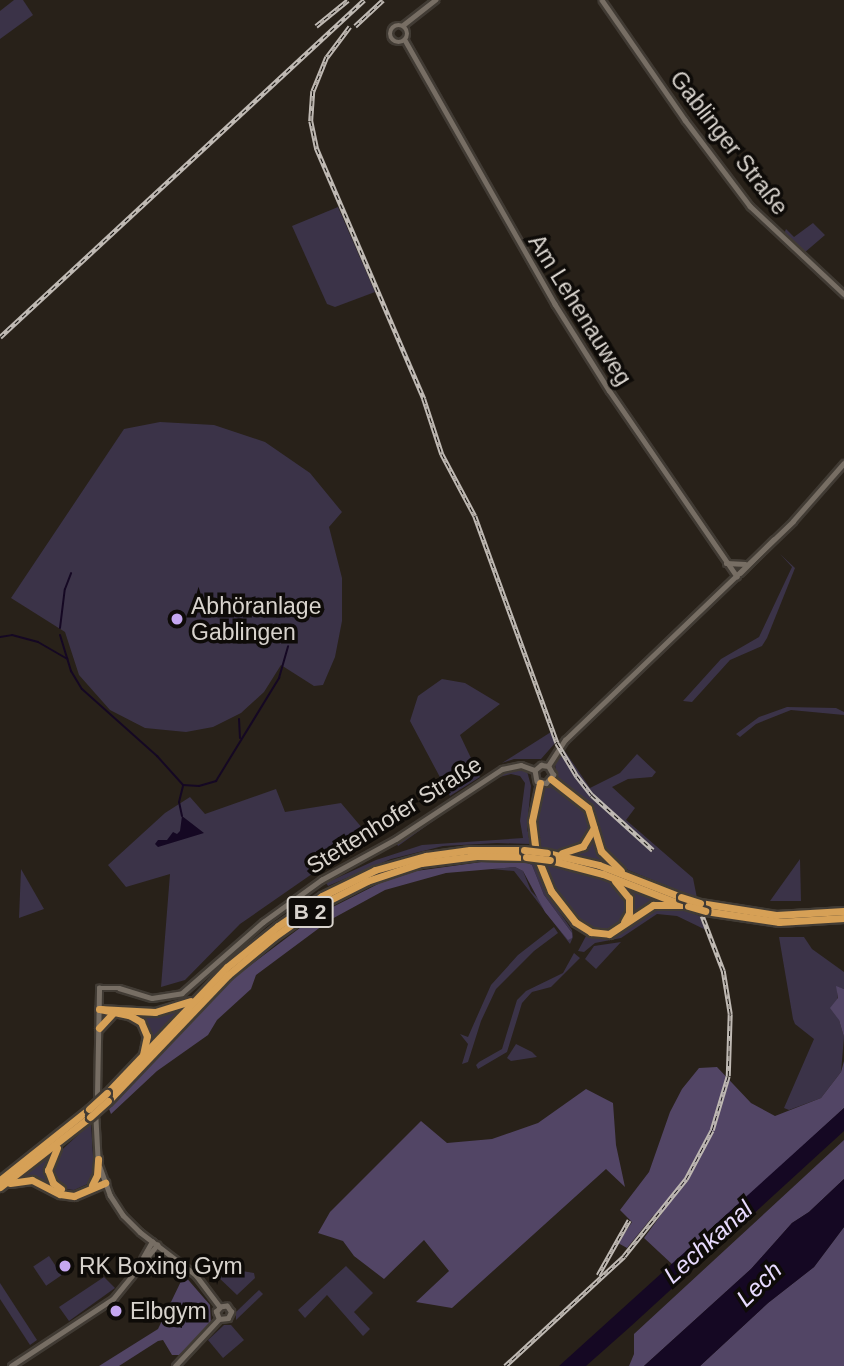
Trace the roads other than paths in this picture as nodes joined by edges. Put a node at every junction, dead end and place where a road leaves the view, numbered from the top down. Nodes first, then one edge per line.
1 (435, 0) edge
2 (602, 0) edge
3 (405, 28) junction
4 (402, 42) junction
5 (844, 294) edge
6 (844, 463) edge
7 (774, 540) junction
8 (749, 562) junction
9 (726, 563) junction
10 (738, 575) junction
11 (548, 766) junction
12 (535, 770) junction
13 (551, 779) junction
14 (540, 783) junction
15 (594, 828) junction
16 (525, 853) junction
17 (550, 856) junction
18 (609, 876) junction
19 (627, 876) junction
20 (684, 903) junction
21 (844, 911) edge
22 (815, 918) junction
23 (844, 918) edge
24 (794, 919) junction
25 (620, 928) junction
26 (197, 997) junction
27 (99, 1009) junction
28 (113, 1013) junction
29 (99, 1028) junction
30 (142, 1056) junction
31 (97, 1095) dead end
32 (107, 1097) junction
33 (92, 1115) junction
34 (60, 1144) junction
35 (98, 1159) junction
36 (105, 1183) junction
37 (1, 1184) edge
38 (92, 1185) junction
39 (155, 1244) junction
40 (220, 1307) junction
41 (219, 1319) junction
42 (11, 1366) edge
43 (175, 1366) edge

1 - 3 street
2 - 5 street, Gablinger Straße
3 - 4 street
3 - 4 street
4 - 9 street, Am Lehenauweg
6 - 7 street
7 - 8 street
7 - 10 street
8 - 9 street
8 - 10 street
9 - 10 street, Am Lehenauweg
10 - 11 street
11 - 12 street
11 - 13 street
12 - 14 street
12 - 27 street, Stettenhofer Straße
13 - 14 street
13 - 15 highway
14 - 25 highway
15 - 17 highway
15 - 19 highway
16 - 17 highway, B 2, bridge
16 - 26 highway, B 2
16 - 32 highway, B 2
17 - 18 highway, B 2
17 - 19 highway, B 2
18 - 20 highway, B 2
18 - 25 highway
19 - 20 highway, B 2
20 - 24 highway, B 2, bridge
20 - 24 highway, B 2, bridge
20 - 25 highway
21 - 22 highway, B 2
22 - 23 highway, B 2
22 - 24 highway, B 2
26 - 27 highway, B 2
26 - 30 highway, B 2
27 - 28 highway
27 - 29 street
28 - 29 highway
28 - 30 highway
29 - 31 street
30 - 32 highway, B 2
32 - 33 highway, B 2, bridge
33 - 34 highway, B 2
33 - 35 street
33 - 37 highway, B 2
34 - 37 highway, B 2
34 - 38 highway
35 - 36 street
35 - 38 highway
36 - 37 highway
36 - 38 highway
36 - 39 street
39 - 40 street
39 - 42 street
40 - 41 street
40 - 41 street
41 - 43 street

